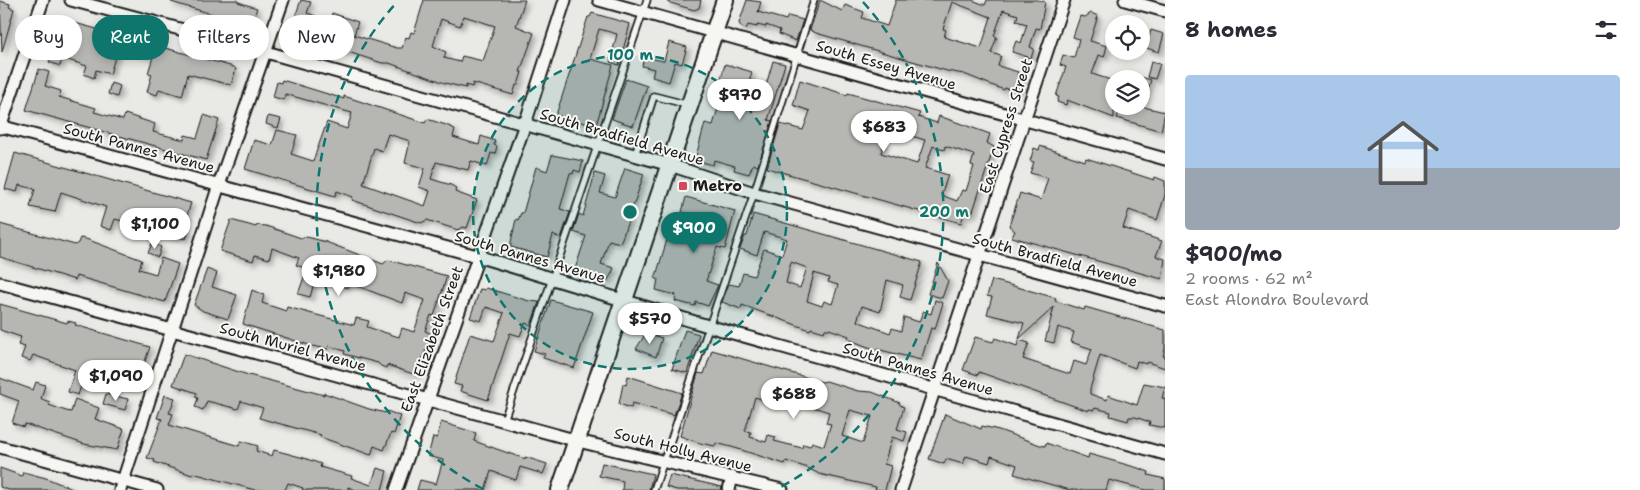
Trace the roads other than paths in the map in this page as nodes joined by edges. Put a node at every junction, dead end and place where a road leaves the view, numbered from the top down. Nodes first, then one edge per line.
1 (43, 0) edge
2 (71, 0) edge
3 (284, 0) edge
4 (565, 0) edge
5 (599, 0) edge
6 (647, 0) edge
7 (725, 0) edge
8 (814, 0) edge
9 (1064, 0) edge
10 (1125, 0) edge
11 (1165, 11) edge
12 (643, 12) junction
13 (179, 29) edge
14 (713, 32) junction
15 (269, 43) edge
16 (269, 53) edge
17 (796, 55) junction
18 (263, 60) edge
19 (689, 105) junction
20 (1024, 120) junction
21 (525, 124) junction
22 (0, 127) edge
23 (599, 146) junction
24 (635, 155) junction
25 (1165, 159) edge
26 (670, 165) junction
27 (219, 185) junction
28 (754, 193) junction
29 (980, 255) junction
30 (477, 256) junction
31 (553, 281) junction
32 (0, 283) edge
33 (625, 299) junction
34 (1165, 306) edge
35 (708, 326) junction
36 (171, 330) junction
37 (935, 390) junction
38 (426, 398) junction
39 (504, 420) junction
40 (578, 440) junction
41 (0, 447) edge
42 (1165, 454) edge
43 (663, 461) junction
44 (732, 477) junction
45 (121, 485) edge
46 (157, 490) edge
47 (396, 490) edge
48 (560, 490) edge
49 (654, 490) edge
50 (729, 490) edge
51 (782, 490) edge
52 (901, 490) edge

1 - 22 street
2 - 13 street, South Bradfield Avenue
3 - 15 street
4 - 21 street, East Elizabeth Street
5 - 12 street, South Essey Avenue
6 - 12 lane
7 - 14 main road
8 - 17 lane
9 - 20 street, East Cypress Street
10 - 11 street
12 - 14 street, South Essey Avenue
12 - 23 lane
14 - 17 street, South Essey Avenue
14 - 19 main road
16 - 21 street, South Bradfield Avenue
17 - 20 street, South Essey Avenue
17 - 28 lane
18 - 27 street
19 - 24 lane
19 - 26 main road
20 - 25 street, South Essey Avenue
20 - 29 street, East Cypress Street
21 - 23 street, South Bradfield Avenue
21 - 30 street, East Elizabeth Street
22 - 27 street, South Pannes Avenue
23 - 24 street, South Bradfield Avenue
23 - 31 lane
24 - 26 street, South Bradfield Avenue
26 - 28 street, South Bradfield Avenue
26 - 33 main road
27 - 30 street, South Pannes Avenue
27 - 36 street
28 - 29 street, South Bradfield Avenue
28 - 35 lane
29 - 34 street, South Bradfield Avenue
29 - 37 street, East Cypress Street
30 - 31 street, South Pannes Avenue
30 - 38 street, East Elizabeth Street
31 - 33 street, South Pannes Avenue
31 - 39 lane
32 - 36 street, South Muriel Avenue
33 - 35 street, South Pannes Avenue
33 - 40 main road
35 - 37 street, South Pannes Avenue
35 - 43 lane
36 - 38 street, South Muriel Avenue
36 - 45 street
37 - 42 street, South Pannes Avenue
37 - 52 street, East Cypress Street
38 - 39 street, South Muriel Avenue
38 - 47 street, East Elizabeth Street
39 - 40 street, South Muriel Avenue
40 - 43 street, South Holly Avenue
40 - 48 main road
41 - 45 street
43 - 44 street, South Holly Avenue
43 - 49 lane
44 - 50 street
44 - 51 street, South Holly Avenue
45 - 46 street

